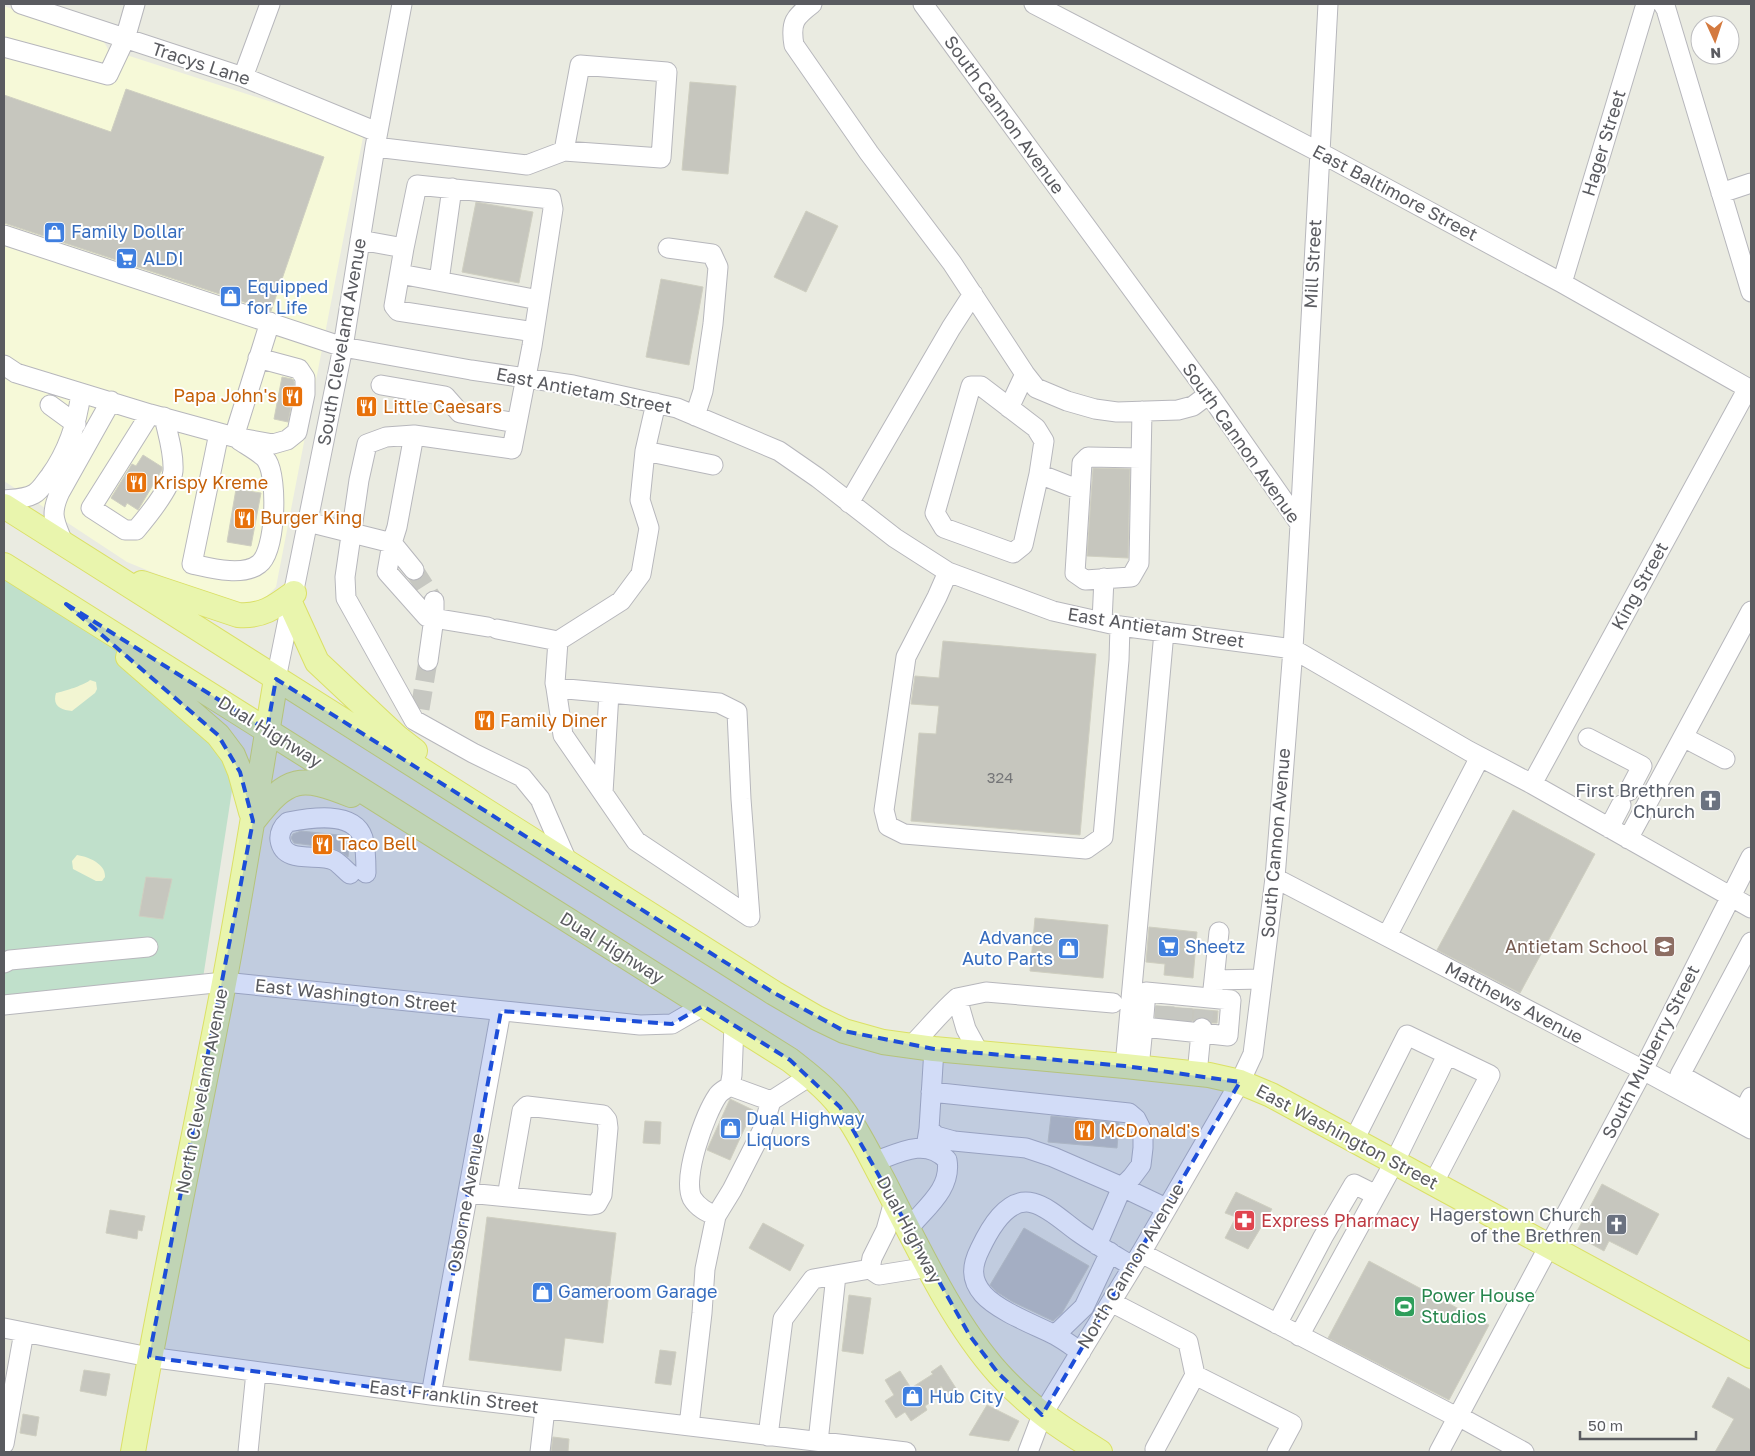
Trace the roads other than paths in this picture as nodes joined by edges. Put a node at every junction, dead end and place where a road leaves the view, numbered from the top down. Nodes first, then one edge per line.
1 (21, 4) edge
2 (135, 4) edge
3 (270, 4) edge
4 (402, 4) edge
5 (812, 4) edge
6 (923, 4) edge
7 (1034, 4) edge
8 (1328, 4) edge
9 (1646, 4) edge
10 (1662, 4) edge
11 (126, 39) junction
12 (4, 47) edge
13 (243, 76) junction
14 (376, 140) junction
15 (564, 151) junction
16 (1319, 152) junction
17 (1751, 183) edge
18 (452, 188) junction
19 (1721, 193) junction
20 (4, 235) edge
21 (360, 240) junction
22 (404, 248) junction
23 (668, 248) dead end
24 (400, 274) junction
25 (439, 281) junction
26 (1562, 283) junction
27 (1751, 292) edge
28 (973, 294) junction
29 (539, 300) junction
30 (270, 322) junction
31 (534, 332) junction
32 (343, 347) junction
33 (258, 358) junction
34 (4, 365) edge
35 (450, 366) junction
36 (1025, 374) junction
37 (525, 377) junction
38 (381, 385) dead end
39 (1750, 389) edge
40 (82, 393) junction
41 (1209, 394) junction
42 (445, 396) junction
43 (112, 401) junction
44 (656, 403) junction
45 (50, 405) dead end
46 (1009, 408) junction
47 (1142, 411) junction
48 (157, 415) junction
49 (695, 416) junction
50 (516, 423) junction
51 (76, 424) junction
52 (227, 435) junction
53 (414, 435) junction
54 (645, 451) junction
55 (1141, 458) junction
56 (713, 465) dead end
57 (1039, 474) junction
58 (1080, 490) junction
59 (4, 500) edge
60 (850, 503) junction
61 (4, 506) edge
62 (308, 522) junction
63 (1300, 524) junction
64 (352, 533) junction
65 (392, 543) junction
66 (64, 545) junction
67 (4, 565) edge
68 (414, 570) tunnel mouth
69 (107, 572) junction
70 (948, 572) junction
71 (1104, 578) junction
72 (292, 599) junction
73 (66, 604) junction
74 (434, 610) junction
75 (1751, 611) edge
76 (1111, 624) junction
77 (1164, 632) junction
78 (558, 641) junction
79 (1293, 649) junction
80 (428, 661) tunnel mouth
81 (276, 679) junction
82 (556, 688) junction
83 (609, 693) junction
84 (422, 720) junction
85 (268, 730) junction
86 (1683, 737) junction
87 (1588, 738) dead end
88 (410, 747) junction
89 (1480, 757) junction
90 (1725, 760) dead end
91 (1532, 784) junction
92 (603, 793) junction
93 (1628, 793) junction
94 (490, 812) junction
95 (1641, 813) junction
96 (401, 815) junction
97 (253, 821) junction
98 (1609, 828) junction
99 (1628, 839) junction
100 (1751, 857) edge
101 (567, 861) junction
102 (1275, 878) junction
103 (1730, 897) junction
104 (1751, 908) edge
105 (1219, 932) dead end
106 (1387, 936) junction
107 (1751, 942) edge
108 (148, 947) dead end
109 (4, 964) edge
110 (1262, 979) junction
111 (224, 982) junction
112 (957, 998) junction
113 (4, 1000) edge
114 (1112, 1003) dead end
115 (4, 1005) edge
116 (703, 1006) junction
117 (1206, 1008) junction
118 (501, 1011) junction
119 (1174, 1014) junction
120 (734, 1025) junction
121 (1143, 1027) junction
122 (922, 1047) junction
123 (980, 1053) junction
124 (1447, 1055) junction
125 (1132, 1067) junction
126 (1643, 1070) junction
127 (1197, 1074) junction
128 (810, 1076) junction
129 (1240, 1082) junction
130 (730, 1086) junction
131 (931, 1092) junction
132 (1751, 1097) edge
133 (771, 1101) junction
134 (1751, 1129) edge
135 (928, 1138) junction
136 (1354, 1140) junction
137 (1395, 1161) junction
138 (874, 1162) junction
139 (1434, 1182) junction
140 (1122, 1187) junction
141 (468, 1193) junction
142 (1376, 1194) junction
143 (507, 1197) junction
144 (894, 1201) junction
145 (1166, 1208) junction
146 (716, 1216) junction
147 (909, 1228) junction
148 (1549, 1245) junction
149 (1103, 1249) junction
150 (1136, 1260) junction
151 (929, 1267) junction
152 (870, 1270) junction
153 (836, 1275) junction
154 (1111, 1302) junction
155 (1277, 1324) junction
156 (4, 1328) edge
157 (24, 1332) junction
158 (1055, 1335) junction
159 (1298, 1336) junction
160 (1081, 1352) junction
161 (1751, 1356) edge
162 (149, 1357) junction
163 (256, 1372) junction
164 (1195, 1374) junction
165 (431, 1395) junction
166 (545, 1409) junction
167 (1042, 1415) junction
168 (1458, 1416) junction
169 (689, 1426) junction
170 (768, 1436) junction
171 (818, 1442) junction
172 (4, 1444) edge
173 (1155, 1449) dead end
174 (132, 1452) edge
175 (248, 1452) edge
176 (540, 1452) edge
177 (906, 1452) edge
178 (1028, 1452) edge
179 (1100, 1452) edge
180 (1278, 1452) edge
181 (1439, 1452) edge
182 (1524, 1452) edge

1 - 11 street, Tracys Lane
2 - 11 street
3 - 13 street
4 - 14 street, South Cleveland Avenue
5 - 28 street
6 - 41 street, South Cannon Avenue
7 - 16 street, East Baltimore Street
8 - 16 street, Mill Street
9 - 26 street, Hager Street
10 - 19 street
11 - 12 street
11 - 13 street, Tracys Lane
13 - 14 street, Tracys Lane
14 - 15 street, Tracys Lane
14 - 21 street, South Cleveland Avenue
15 - 15 street
16 - 26 street, East Baltimore Street
16 - 63 street, Mill Street
17 - 19 street
18 - 22 street
18 - 25 street
18 - 29 street
19 - 27 street
20 - 30 street, East Antietam Street
21 - 22 street
21 - 32 street, South Cleveland Avenue
22 - 24 street
23 - 49 street
24 - 25 street
24 - 31 street
25 - 29 street
26 - 39 street, East Baltimore Street
28 - 36 street
28 - 60 street
29 - 31 street
30 - 32 street, East Antietam Street
30 - 33 street
31 - 37 street
32 - 35 street, East Antietam Street
32 - 62 street, South Cleveland Avenue
33 - 52 street
33 - 52 street
34 - 40 street
35 - 37 street, East Antietam Street
35 - 42 street
36 - 46 street
36 - 47 street
37 - 44 street, East Antietam Street
37 - 50 street
38 - 42 street
39 - 91 street, King Street
40 - 43 street
40 - 51 street
41 - 47 street
41 - 63 street, South Cannon Avenue
42 - 50 street
43 - 48 street
43 - 66 street
44 - 49 street, East Antietam Street
44 - 54 street
45 - 51 street
46 - 57 street
46 - 57 street
47 - 55 street
48 - 48 street
48 - 52 street
49 - 60 street, East Antietam Street
50 - 53 street
51 - 59 street
52 - 52 street
53 - 64 street
53 - 65 street
54 - 56 street
54 - 78 street
55 - 58 street
55 - 71 street
57 - 58 street
58 - 71 street
60 - 70 street, East Antietam Street
61 - 66 main road
62 - 64 street
62 - 72 street, South Cleveland Avenue
63 - 79 street, South Cannon Avenue
64 - 65 street
64 - 84 street
65 - 68 street
65 - 74 street
66 - 69 main road
67 - 73 main road, Dual Highway
69 - 72 main road
69 - 81 main road
70 - 76 street, East Antietam Street
70 - 76 street
71 - 76 street
72 - 81 street, South Cleveland Avenue
72 - 88 main road
73 - 85 main road, Dual Highway
73 - 97 main road
74 - 78 street
74 - 80 street
75 - 86 street
76 - 77 street, East Antietam Street
77 - 79 street, East Antietam Street
77 - 125 street
78 - 82 street
79 - 89 street, East Antietam Street
79 - 102 street, South Cannon Avenue
81 - 85 main road, North Cleveland Avenue
81 - 94 main road
82 - 83 street
82 - 92 street
83 - 92 street
83 - 92 street
84 - 88 street
84 - 101 street
85 - 96 main road, Dual Highway
85 - 97 main road, North Cleveland Avenue
86 - 90 street
86 - 95 street
87 - 93 street
88 - 94 main road
89 - 91 street, East Antietam Street
89 - 106 street
91 - 98 street, East Antietam Street
93 - 95 street
93 - 98 street
94 - 101 main road
95 - 99 street
96 - 97 main road
96 - 116 main road, Dual Highway
97 - 111 main road, North Cleveland Avenue
98 - 99 street, East Antietam Street
99 - 103 street, East Antietam Street
100 - 103 street, South Mulberry Street
101 - 122 main road
102 - 106 street, Matthews Avenue
102 - 110 street, South Cannon Avenue
103 - 104 street, East Antietam Street
103 - 126 street, South Mulberry Street
105 - 117 street
106 - 126 street, Matthews Avenue
107 - 132 street
108 - 109 street
110 - 117 street
110 - 129 street, South Cannon Avenue
111 - 115 street, East Washington Street
111 - 118 street, East Washington Street
111 - 162 main road, North Cleveland Avenue
112 - 114 street
112 - 122 street
112 - 123 street
113 - 115 street
116 - 118 street, East Washington Street
116 - 120 main road, Dual Highway
117 - 119 street
117 - 119 street
117 - 127 street
118 - 141 street, Osborne Avenue
119 - 121 street
119 - 121 street
120 - 128 main road, Dual Highway
120 - 130 street
121 - 125 street
122 - 123 main road, East Washington Street
122 - 131 street
123 - 125 main road, East Washington Street
124 - 136 street
124 - 137 street
124 - 139 street
125 - 127 main road, East Washington Street
126 - 134 street, Matthews Avenue
126 - 148 street, South Mulberry Street
127 - 129 main road, East Washington Street
128 - 133 street
128 - 138 main road, Dual Highway
129 - 136 main road, East Washington Street
129 - 145 street, North Cannon Avenue
130 - 133 street
130 - 146 street
131 - 135 street
131 - 140 street
133 - 146 street
135 - 138 street
135 - 140 street
135 - 147 street
136 - 137 main road, East Washington Street
137 - 139 main road, East Washington Street
137 - 142 street
138 - 144 main road, Dual Highway
139 - 148 main road, East Washington Street
140 - 145 street
140 - 149 street
141 - 143 street
141 - 165 street, Osborne Avenue
142 - 155 street
142 - 159 street
143 - 143 street
144 - 147 main road, Dual Highway
144 - 152 street
145 - 150 street, North Cannon Avenue
146 - 169 street
147 - 151 main road, Dual Highway
148 - 161 main road, East Washington Street
148 - 168 street, South Mulberry Street
149 - 150 street
149 - 158 street
149 - 158 street
150 - 154 street, North Cannon Avenue
150 - 155 street
151 - 152 street
151 - 167 main road, Dual Highway
152 - 153 street
153 - 170 street
153 - 171 street
154 - 160 street, North Cannon Avenue
154 - 164 street
155 - 159 street
156 - 157 street, East Franklin Street
157 - 162 street, East Franklin Street
157 - 172 street
158 - 160 street
159 - 168 street
160 - 167 street, North Cannon Avenue
162 - 163 street, East Franklin Street
162 - 174 main road, North Cleveland Avenue
163 - 165 street, East Franklin Street
163 - 175 street
164 - 173 street
164 - 180 street
165 - 166 street, East Franklin Street
166 - 169 street, East Franklin Street
166 - 176 street
167 - 178 street, North Cannon Avenue
167 - 179 main road, Dual Highway
168 - 181 street, South Mulberry Street
168 - 182 street
169 - 170 street, East Franklin Street
170 - 171 street, East Franklin Street
171 - 177 street, East Franklin Street

